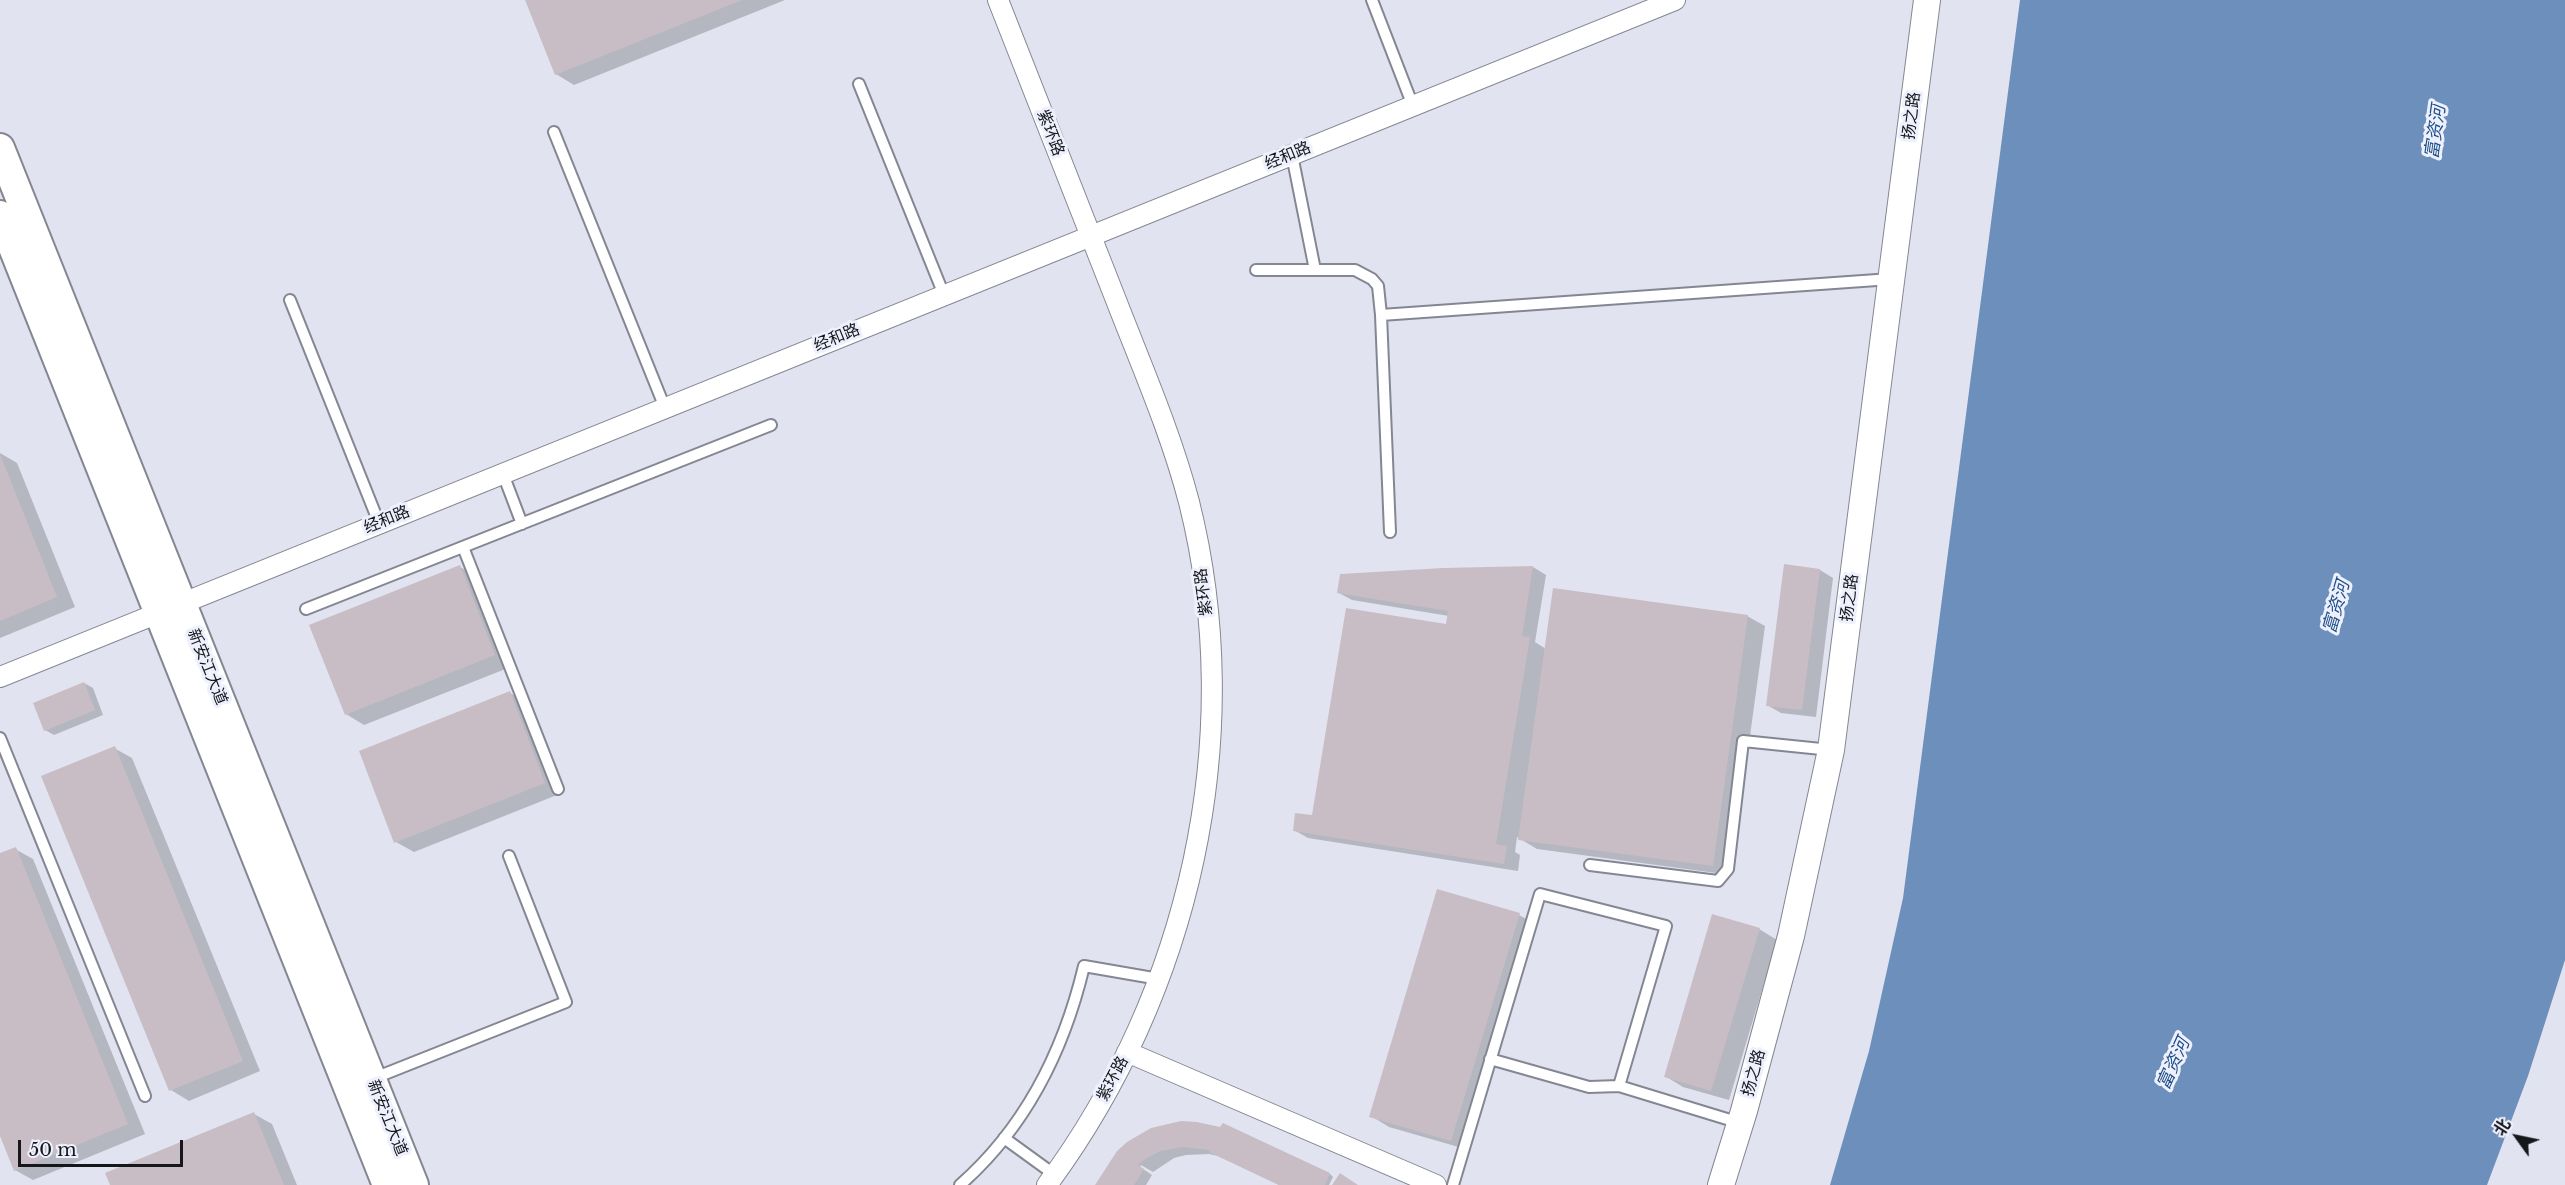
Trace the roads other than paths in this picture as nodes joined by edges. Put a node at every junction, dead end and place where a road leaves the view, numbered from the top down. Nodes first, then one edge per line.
1 (998, 0) edge
2 (1372, 0) edge
3 (1675, 0) edge
4 (1927, 0) edge
5 (859, 84) dead end
6 (1413, 106) junction
7 (554, 132) dead end
8 (0, 148) edge
9 (1292, 155) junction
10 (0, 215) edge
11 (1090, 236) junction
12 (1256, 270) dead end
13 (1315, 270) junction
14 (1891, 279) junction
15 (944, 295) junction
16 (290, 300) dead end
17 (1381, 315) junction
18 (665, 408) junction
19 (771, 425) dead end
20 (503, 474) junction
21 (379, 523) junction
22 (522, 524) junction
23 (1390, 532) dead end
24 (463, 547) junction
25 (170, 608) junction
26 (306, 609) dead end
27 (0, 677) edge
28 (0, 738) edge
29 (1831, 750) junction
30 (558, 789) dead end
31 (509, 856) dead end
32 (1590, 865) dead end
33 (1159, 979) junction
34 (1127, 1052) junction
35 (1490, 1059) junction
36 (371, 1079) junction
37 (1619, 1086) junction
38 (145, 1095) dead end
39 (1740, 1123) junction
40 (1004, 1138) junction
41 (1050, 1182) edge
42 (387, 1185) edge
43 (414, 1185) edge
44 (960, 1185) edge
45 (1436, 1185) edge
46 (1453, 1185) edge
47 (1721, 1185) edge

1 - 11 street, 紫环路
2 - 6 lane
3 - 6 street, 经和路
4 - 14 street, 扬之路
5 - 15 lane
6 - 9 street, 经和路
7 - 18 lane
8 - 25 main road, 新安江大道
9 - 11 street, 经和路
9 - 13 lane
10 - 25 main road, 新安江大道
11 - 15 street, 经和路
11 - 33 street, 紫环路
12 - 13 lane
13 - 17 lane
14 - 17 lane
14 - 29 street, 扬之路
15 - 18 street, 经和路
16 - 21 lane
17 - 23 lane
18 - 20 street, 经和路
19 - 22 lane
20 - 21 street, 经和路
20 - 22 lane
21 - 25 street, 经和路
22 - 24 lane
24 - 26 lane
24 - 30 lane
25 - 27 street, 经和路
25 - 36 main road, 新安江大道
25 - 42 main road, 新安江大道
28 - 38 lane
29 - 32 lane
29 - 39 street, 扬之路
31 - 36 lane
33 - 34 street, 紫环路
33 - 40 lane
34 - 41 street, 紫环路
34 - 45 street
35 - 37 lane
35 - 37 lane
35 - 46 lane
36 - 43 main road, 新安江大道
37 - 39 lane
39 - 47 street, 扬之路
40 - 41 lane
40 - 44 lane

